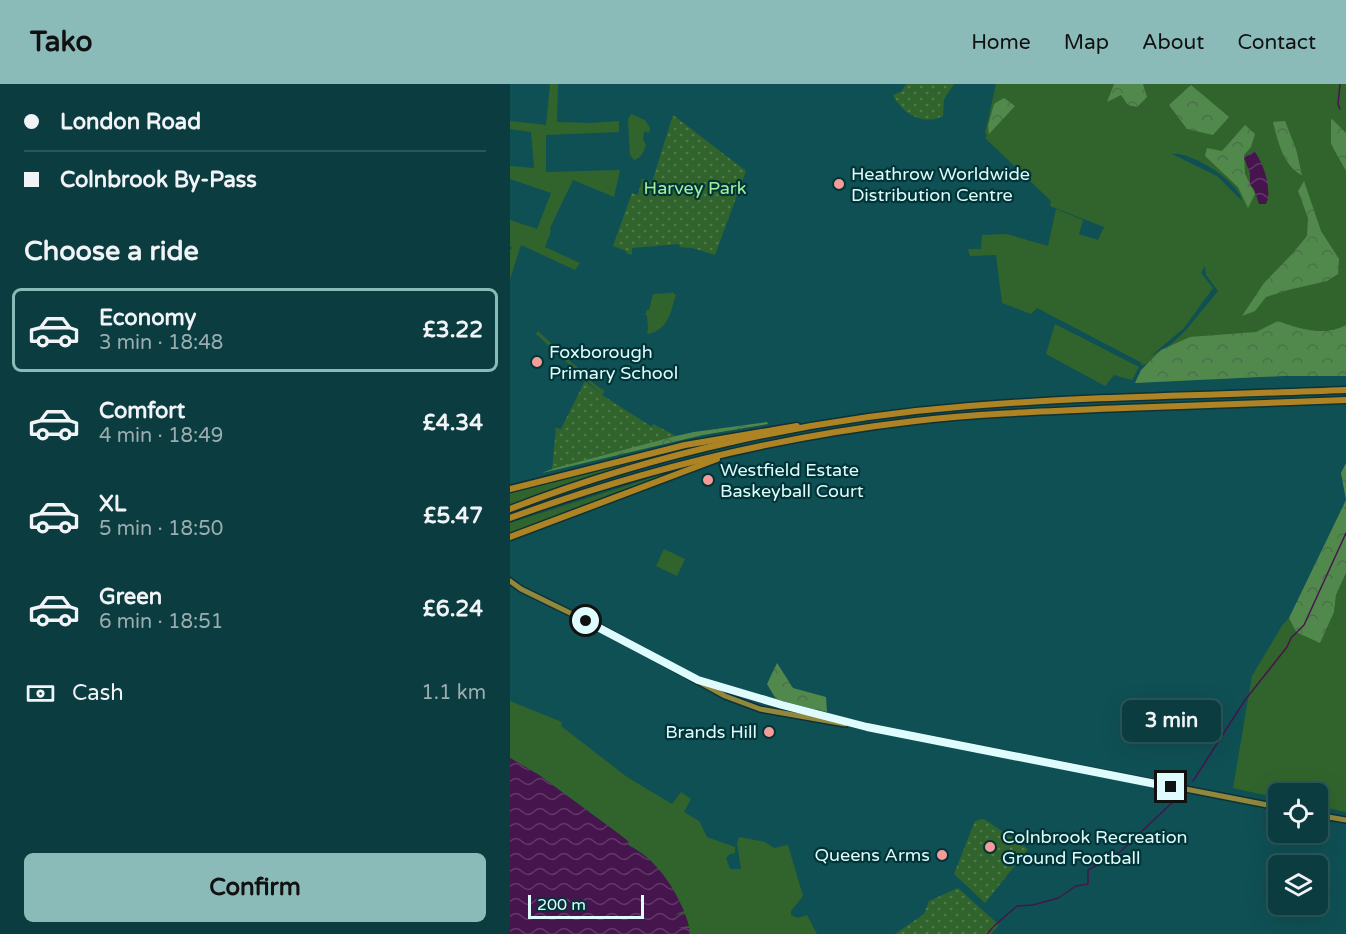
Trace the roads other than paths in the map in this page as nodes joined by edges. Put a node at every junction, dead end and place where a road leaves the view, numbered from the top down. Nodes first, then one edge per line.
1 (1346, 390) edge
2 (1346, 400) edge
3 (839, 422) junction
4 (748, 449) junction
5 (510, 489) edge
6 (510, 509) edge
7 (510, 518) edge
8 (510, 537) edge
9 (510, 581) edge
10 (510, 587) edge
11 (521, 589) junction
12 (698, 680) junction
13 (867, 727) junction
14 (1268, 805) edge
15 (1328, 817) edge
16 (1346, 820) edge

1 - 3 highway
2 - 4 highway
3 - 5 highway
3 - 6 highway
4 - 7 highway
4 - 8 highway
9 - 11 highway
10 - 11 highway
11 - 12 highway
12 - 13 highway
12 - 13 highway
13 - 14 highway
15 - 16 highway

